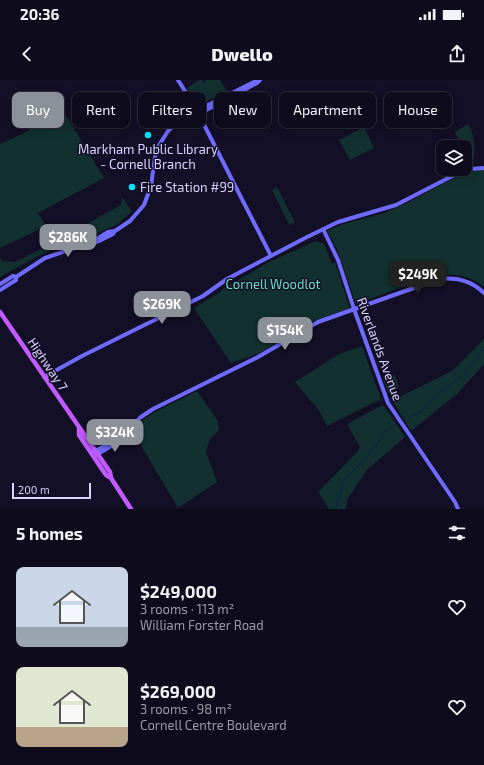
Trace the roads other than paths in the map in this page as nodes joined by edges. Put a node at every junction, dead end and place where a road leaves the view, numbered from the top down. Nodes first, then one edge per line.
1 (178, 80) edge
2 (259, 80) edge
3 (186, 92) edge
4 (206, 108) edge
5 (172, 128) edge
6 (206, 128) edge
7 (484, 168) edge
8 (323, 229) junction
9 (271, 256) junction
10 (16, 277) junction
11 (0, 284) edge
12 (0, 290) edge
13 (484, 293) edge
14 (354, 309) junction
15 (0, 312) edge
16 (44, 377) junction
17 (94, 453) junction
18 (131, 509) edge
19 (458, 509) edge

1 - 3 street
2 - 4 street
5 - 10 street
6 - 9 street
7 - 8 street
8 - 9 street
8 - 14 street, Riverlands Avenue
9 - 16 street
10 - 11 street
10 - 12 street
13 - 14 street
14 - 17 street
14 - 19 street, Riverlands Avenue
15 - 16 main road, Highway 7
16 - 17 main road, Highway 7
17 - 18 main road, Highway 7

